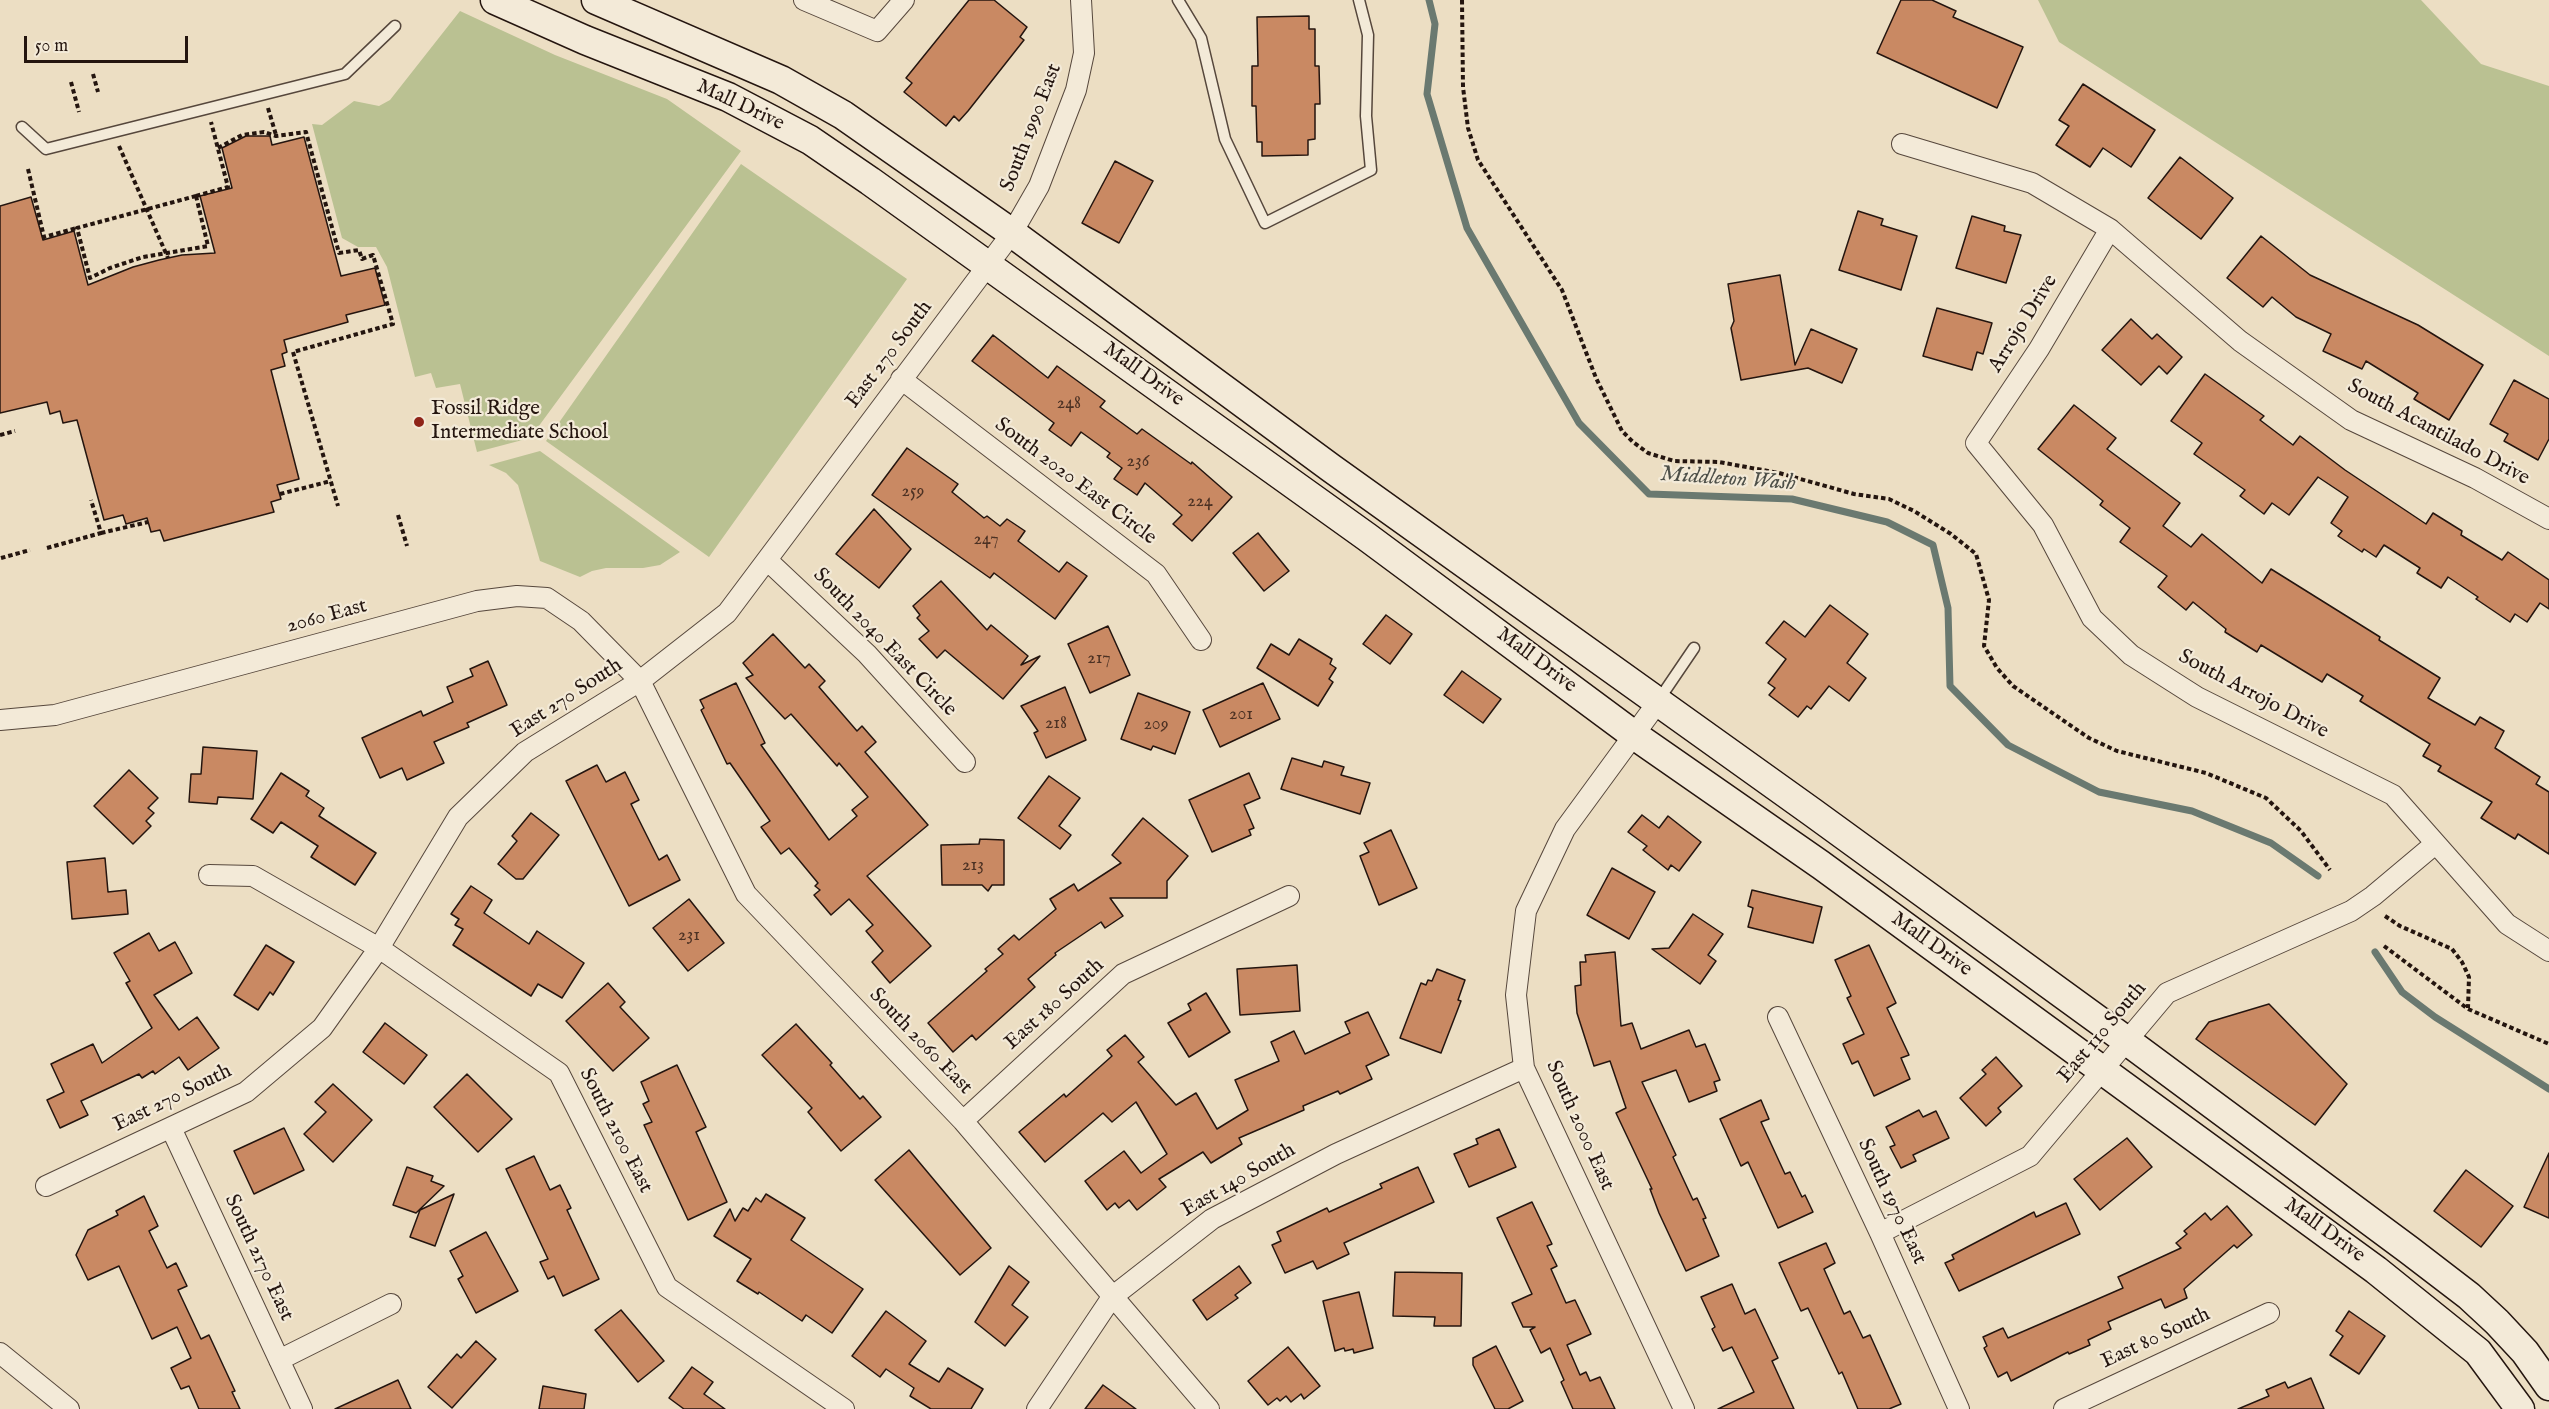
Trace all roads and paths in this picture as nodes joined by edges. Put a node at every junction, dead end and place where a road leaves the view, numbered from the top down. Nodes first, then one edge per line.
1 (495, 0) edge
2 (596, 0) edge
3 (804, 0) edge
4 (904, 0) edge
5 (1082, 0) edge
6 (1178, 0) edge
7 (1359, 0) edge
8 (1462, 0) edge
9 (395, 27) dead end
10 (93, 74) dead end
11 (71, 82) dead end
12 (98, 92) dead end
13 (267, 106) dead end
14 (80, 112) dead end
15 (211, 121) dead end
16 (22, 127) dead end
17 (276, 136) junction
18 (118, 142) dead end
19 (1902, 144) dead end
20 (218, 148) junction
21 (28, 169) dead end
22 (196, 196) junction
23 (147, 210) junction
24 (77, 228) junction
25 (2110, 229) junction
26 (1012, 233) junction
27 (165, 252) junction
28 (168, 258) dead end
29 (987, 266) junction
30 (901, 379) junction
31 (15, 431) dead end
32 (0, 435) edge
33 (1976, 443) joint
34 (331, 481) junction
35 (280, 494) dead end
36 (92, 500) dead end
37 (338, 506) dead end
38 (398, 515) dead end
39 (2549, 519) edge
40 (148, 522) dead end
41 (101, 533) junction
42 (406, 546) dead end
43 (47, 548) dead end
44 (30, 550) dead end
45 (1, 558) edge
46 (767, 560) junction
47 (1201, 640) dead end
48 (1694, 648) dead end
49 (640, 681) junction
50 (1658, 702) junction
51 (0, 720) edge
52 (1634, 735) junction
53 (965, 762) dead end
54 (2435, 844) junction
55 (2330, 870) dead end
56 (209, 875) dead end
57 (1289, 896) dead end
58 (2385, 916) dead end
59 (2384, 946) dead end
60 (379, 948) junction
61 (2549, 951) edge
62 (2468, 1009) junction
63 (1778, 1017) dead end
64 (2127, 1041) junction
65 (2549, 1044) edge
66 (1524, 1068) junction
67 (2103, 1069) junction
68 (963, 1121) junction
69 (171, 1128) junction
70 (46, 1186) dead end
71 (1880, 1233) junction
72 (1112, 1297) junction
73 (391, 1304) dead end
74 (2270, 1313) dead end
75 (0, 1353) edge
76 (279, 1360) junction
77 (2549, 1386) edge
78 (69, 1409) edge
79 (302, 1409) edge
80 (844, 1409) edge
81 (1036, 1409) edge
82 (1209, 1409) edge
83 (1684, 1409) edge
84 (1959, 1409) edge
85 (2064, 1409) edge
86 (2520, 1409) edge

1 - 29 main road, Mall Drive
2 - 26 main road, Mall Drive
3 - 4 street
5 - 26 street, South 1990 East
6 - 7 lane
8 - 55 path
9 - 16 lane
10 - 12 path
11 - 14 path
13 - 17 path
15 - 20 path
17 - 20 path
17 - 34 path
18 - 23 path
19 - 25 street, South Acantilado Drive
20 - 22 path
21 - 24 path
22 - 23 path
22 - 27 path
23 - 24 path
23 - 27 path
24 - 27 path
25 - 33 street, Arrojo Drive
25 - 39 street, South Acantilado Drive
26 - 29 street, East 270 South
26 - 50 main road, Mall Drive
27 - 28 path
29 - 30 street, East 270 South
29 - 52 main road, Mall Drive
30 - 46 street, East 270 South
30 - 47 street, South 2020 East Circle
31 - 32 path
33 - 54 street, South Arrojo Drive
34 - 35 path
34 - 37 path
36 - 41 path
38 - 42 path
40 - 41 path
41 - 43 path
44 - 45 path
46 - 49 street, East 270 South
46 - 53 street, South 2040 East Circle
48 - 50 lane
49 - 51 street, 2060 East
49 - 60 street, East 270 South
49 - 68 street, South 2060 East
50 - 52 street, South 2000 East
50 - 64 main road, Mall Drive
52 - 66 street, South 2000 East
52 - 67 main road, Mall Drive
54 - 61 street, South Arrojo Drive
54 - 64 street, East 110 South
56 - 60 street, South 2100 East
57 - 68 street, East 180 South
58 - 62 path
59 - 62 path
60 - 69 street, East 270 South
60 - 80 street, South 2100 East
62 - 65 path
63 - 71 street, South 1970 East
64 - 67 street, East 110 South
64 - 77 main road, Mall Drive
66 - 72 street, East 140 South
66 - 83 street, South 2000 East
67 - 71 street, East 110 South
67 - 86 main road, Mall Drive
68 - 72 street, South 2060 East
69 - 70 street, East 270 South
69 - 76 street, South 2170 East
71 - 84 street, South 1970 East
72 - 81 street, East 140 South
72 - 82 street, South 2060 East
73 - 76 street
74 - 85 street, East 80 South
75 - 78 street
76 - 79 street, South 2170 East

